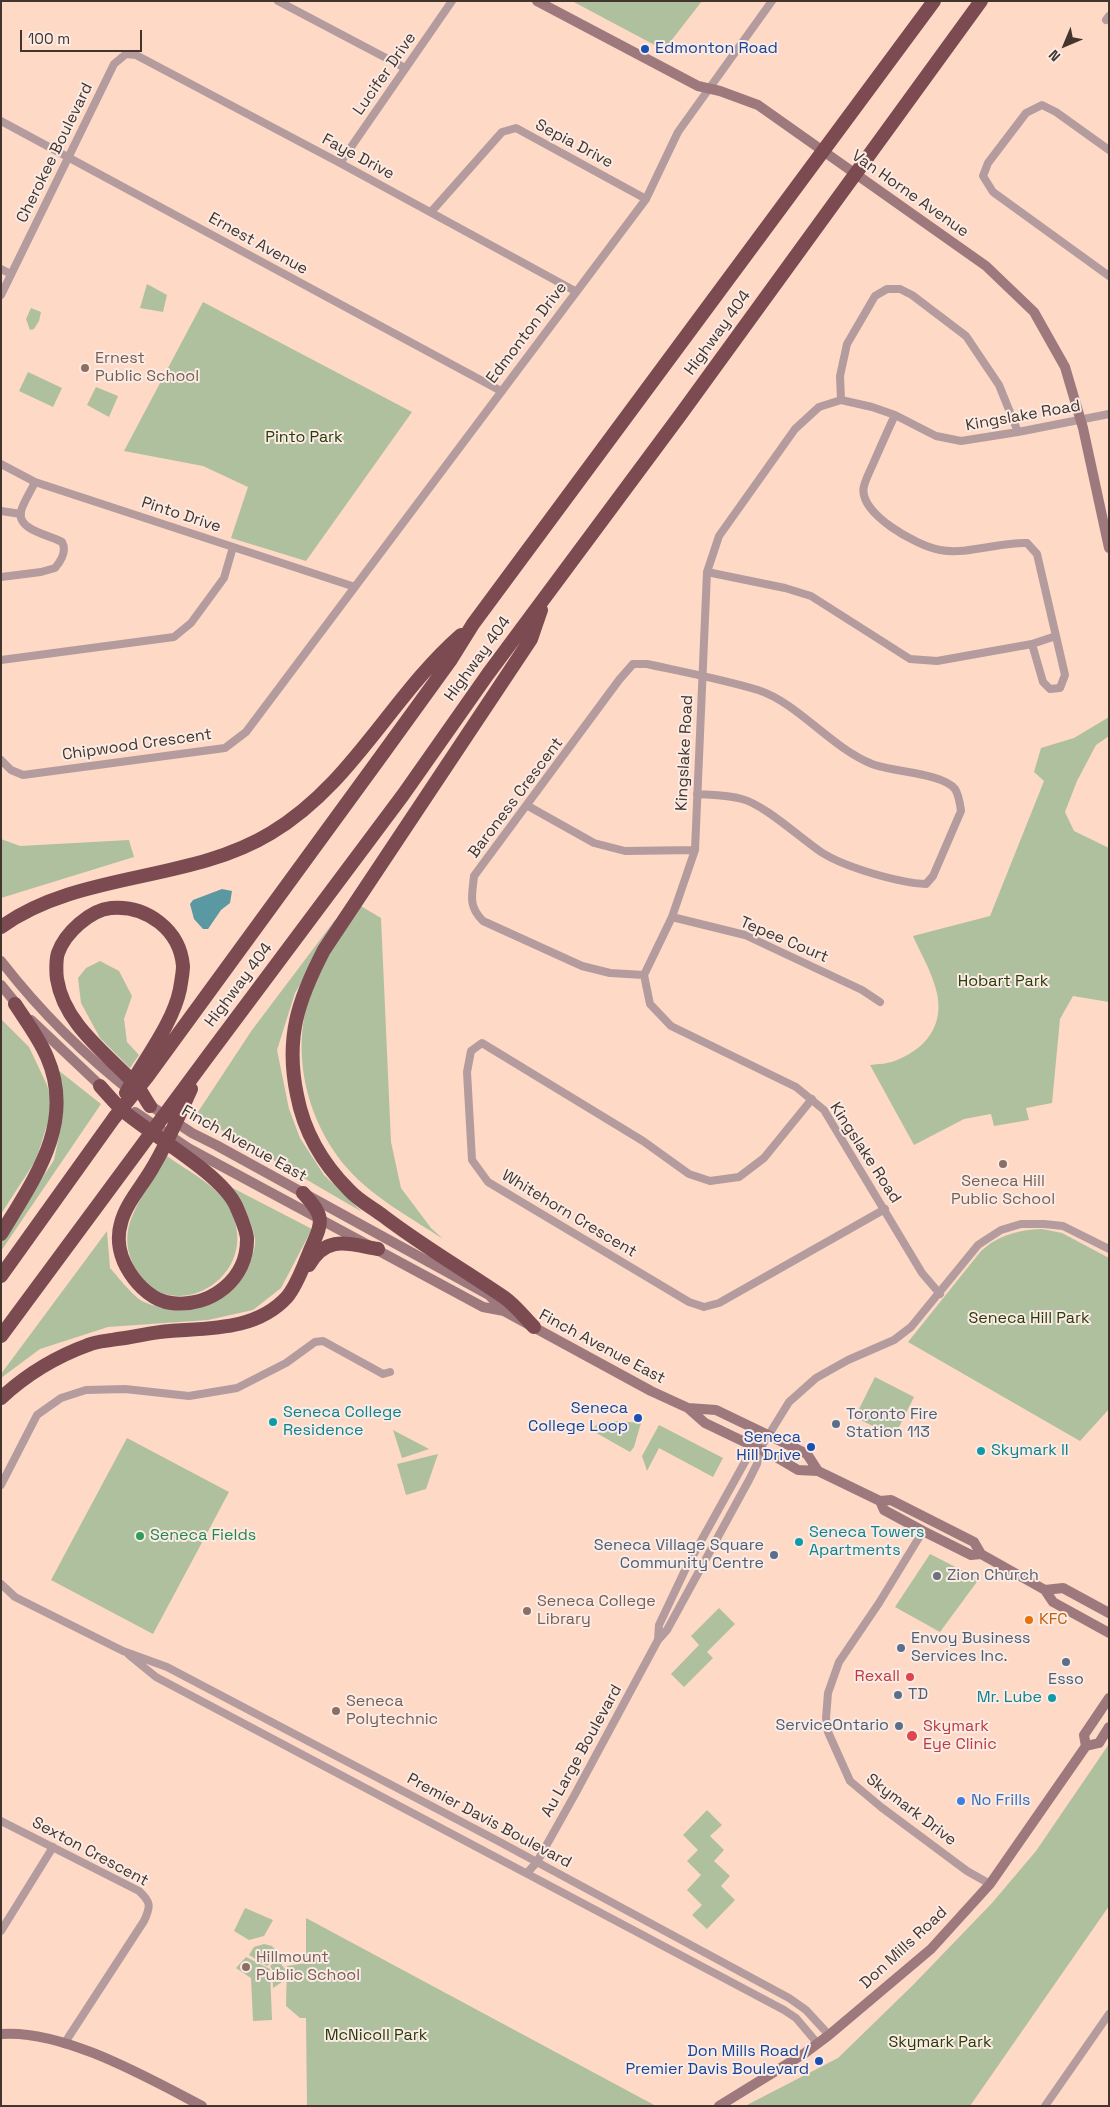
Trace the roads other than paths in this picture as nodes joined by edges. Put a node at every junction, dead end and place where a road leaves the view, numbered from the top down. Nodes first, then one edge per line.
1 (278, 1) edge
2 (452, 1) edge
3 (537, 1) edge
4 (772, 1) edge
5 (934, 1) edge
6 (981, 1) edge
7 (126, 54) joint
8 (406, 68) junction
9 (708, 88) junction
10 (1, 121) edge
11 (1109, 150) edge
12 (69, 157) junction
13 (340, 163) junction
14 (646, 199) junction
15 (431, 212) junction
16 (1, 269) edge
17 (11, 274) junction
18 (1109, 276) edge
19 (575, 291) junction
20 (1, 295) edge
21 (501, 391) junction
22 (841, 400) junction
23 (1109, 414) edge
24 (894, 415) junction
25 (1081, 420) junction
26 (1018, 432) junction
27 (1, 464) edge
28 (35, 482) junction
29 (1, 511) edge
30 (1105, 511) edge
31 (21, 514) junction
32 (233, 547) junction
33 (1109, 548) edge
34 (707, 572) junction
35 (1, 577) edge
36 (355, 587) junction
37 (546, 597) junction
38 (473, 624) junction
39 (1056, 636) junction
40 (1032, 644) junction
41 (1, 660) edge
42 (703, 676) junction
43 (1, 760) edge
44 (697, 794) junction
45 (528, 806) junction
46 (695, 850) junction
47 (672, 917) junction
48 (1, 927) edge
49 (1, 961) edge
50 (644, 975) junction
51 (1, 985) edge
52 (1, 993) edge
53 (880, 1002) dead end
54 (15, 1004) junction
55 (208, 1056) junction
56 (116, 1074) junction
57 (100, 1086) joint
58 (812, 1099) junction
59 (150, 1106) joint
60 (114, 1118) junction
61 (185, 1152) junction
62 (303, 1193) junction
63 (885, 1209) junction
64 (321, 1218) junction
65 (1, 1234) edge
66 (378, 1249) junction
67 (1109, 1250) edge
68 (1, 1276) edge
69 (295, 1283) junction
70 (940, 1294) junction
71 (504, 1311) junction
72 (534, 1327) junction
73 (1, 1336) edge
74 (390, 1372) dead end
75 (1, 1398) edge
76 (688, 1408) junction
77 (768, 1435) junction
78 (760, 1450) junction
79 (818, 1471) junction
80 (1, 1485) edge
81 (880, 1501) junction
82 (924, 1531) junction
83 (981, 1554) junction
84 (1, 1584) edge
85 (1045, 1590) junction
86 (1109, 1613) edge
87 (1109, 1633) edge
88 (658, 1640) junction
89 (123, 1651) junction
90 (1109, 1698) edge
91 (1109, 1727) edge
92 (1086, 1746) junction
93 (1, 1821) edge
94 (53, 1847) junction
95 (537, 1862) junction
96 (527, 1873) junction
97 (990, 1884) junction
98 (1, 1931) edge
99 (1109, 2014) edge
100 (1, 2034) edge
101 (830, 2035) junction
102 (64, 2044) junction
103 (818, 2044) junction
104 (202, 2106) edge
105 (718, 2106) edge
106 (1045, 2106) edge

1 - 8 street
2 - 8 street, Lucifer Drive
3 - 9 main road, Van Horne Avenue
4 - 9 street
5 - 38 highway, Highway 404
6 - 37 highway, Highway 404
7 - 12 street, Cherokee Boulevard
7 - 13 street, Faye Drive
8 - 13 street, Lucifer Drive
9 - 14 street, Edmonton Drive
9 - 25 main road, Van Horne Avenue
10 - 12 street, Ernest Avenue
11 - 18 street
12 - 17 street, Cherokee Boulevard
12 - 21 street, Ernest Avenue
13 - 15 street, Faye Drive
14 - 15 street, Sepia Drive
14 - 19 street, Edmonton Drive
15 - 19 street, Faye Drive
16 - 17 street
17 - 20 street, Cherokee Boulevard
19 - 21 street, Edmonton Drive
21 - 36 street, Edmonton Drive
22 - 24 street, Kingslake Road
22 - 26 street
22 - 34 street, Kingslake Road
23 - 25 street, Kingslake Road
24 - 26 street, Kingslake Road
24 - 39 street
25 - 26 street, Kingslake Road
25 - 30 main road, Van Horne Avenue
27 - 28 street, Pinto Drive
28 - 31 street
28 - 32 street, Pinto Drive
29 - 31 street
30 - 33 main road, Van Horne Avenue
31 - 35 street
32 - 36 street, Pinto Drive
32 - 41 street
34 - 40 street
34 - 42 street, Kingslake Road
36 - 43 street, Chipwood Crescent
37 - 55 highway, Highway 404
37 - 72 highway
38 - 48 highway
38 - 60 highway, Highway 404
39 - 40 street
39 - 40 street
42 - 44 street, Kingslake Road
42 - 44 street
42 - 45 street, Baroness Crescent
44 - 46 street, Kingslake Road
45 - 46 street
45 - 50 street, Baroness Crescent
46 - 47 street, Kingslake Road
47 - 50 street, Kingslake Road
47 - 53 street, Tepee Court
49 - 56 main road
50 - 58 street, Kingslake Road
51 - 54 main road
52 - 54 main road
54 - 57 main road
54 - 65 highway
55 - 61 highway
55 - 73 highway, Highway 404
56 - 59 highway
56 - 60 highway
57 - 61 highway
58 - 63 street, Kingslake Road
58 - 63 street, Whitehorn Crescent
59 - 62 main road, Finch Avenue East
60 - 68 highway, Highway 404
61 - 64 main road, Finch Avenue East
62 - 64 highway
62 - 71 main road, Finch Avenue East
63 - 70 street, Kingslake Road
64 - 66 main road, Finch Avenue East
64 - 69 highway
66 - 69 highway
66 - 71 main road, Finch Avenue East
67 - 70 street
69 - 75 highway
70 - 77 street
71 - 72 main road, Finch Avenue East
72 - 76 main road, Finch Avenue East
74 - 80 street
76 - 77 main road, Finch Avenue East
76 - 78 main road, Finch Avenue East
77 - 78 street
77 - 79 main road, Finch Avenue East
78 - 79 main road, Finch Avenue East
78 - 88 street, Au Large Boulevard
78 - 88 street, Au Large Boulevard
79 - 81 main road, Finch Avenue East
81 - 82 main road, Finch Avenue East
81 - 83 main road, Finch Avenue East
82 - 83 main road, Finch Avenue East
82 - 97 street, Skymark Drive
83 - 85 main road, Finch Avenue East
84 - 89 street, Premier Davis Boulevard
85 - 86 main road, Finch Avenue East
85 - 87 main road, Finch Avenue East
88 - 95 street, Au Large Boulevard
89 - 95 street, Premier Davis Boulevard
89 - 96 street, Premier Davis Boulevard
90 - 92 main road, Don Mills Road
91 - 92 main road, Don Mills Road
92 - 97 main road, Don Mills Road
93 - 94 street, Sexton Crescent
94 - 98 street
94 - 102 street, Sexton Crescent
95 - 96 street, Au Large Boulevard
95 - 101 street, Premier Davis Boulevard
96 - 103 street, Premier Davis Boulevard
97 - 101 main road, Don Mills Road
99 - 106 street
100 - 102 main road
101 - 103 main road, Don Mills Road
102 - 104 main road
103 - 105 main road, Don Mills Road

